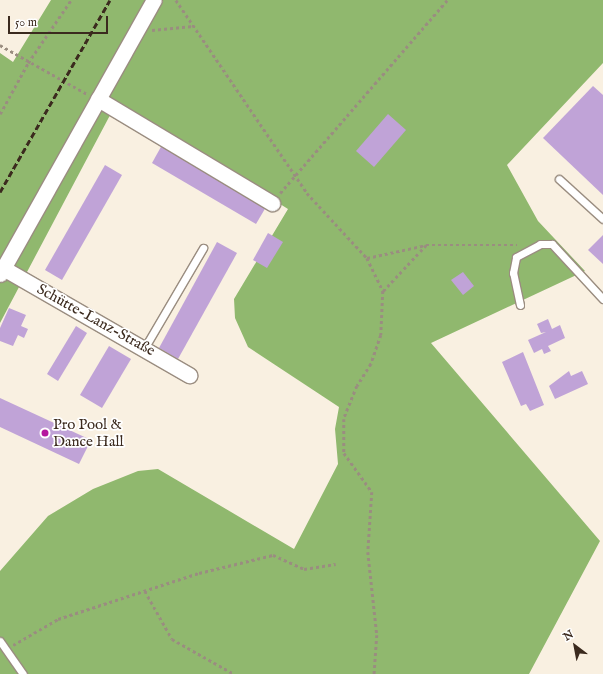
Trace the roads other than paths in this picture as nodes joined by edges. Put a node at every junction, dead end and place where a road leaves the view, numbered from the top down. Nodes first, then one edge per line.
1 (154, 0) edge
2 (98, 99) junction
3 (559, 179) dead end
4 (272, 203) road end
5 (603, 219) edge
6 (203, 248) dead end
7 (2, 271) edge
8 (603, 299) edge
9 (520, 305) dead end
10 (145, 347) junction
11 (189, 374) dead end
12 (0, 640) edge
13 (23, 674) edge

1 - 2 street, Schütte-Lanz-Straße
2 - 4 street
2 - 7 street, Schütte-Lanz-Straße
3 - 5 lane
6 - 10 lane
7 - 10 street, Schütte-Lanz-Straße
8 - 9 lane
10 - 11 street, Schütte-Lanz-Straße
12 - 13 lane

